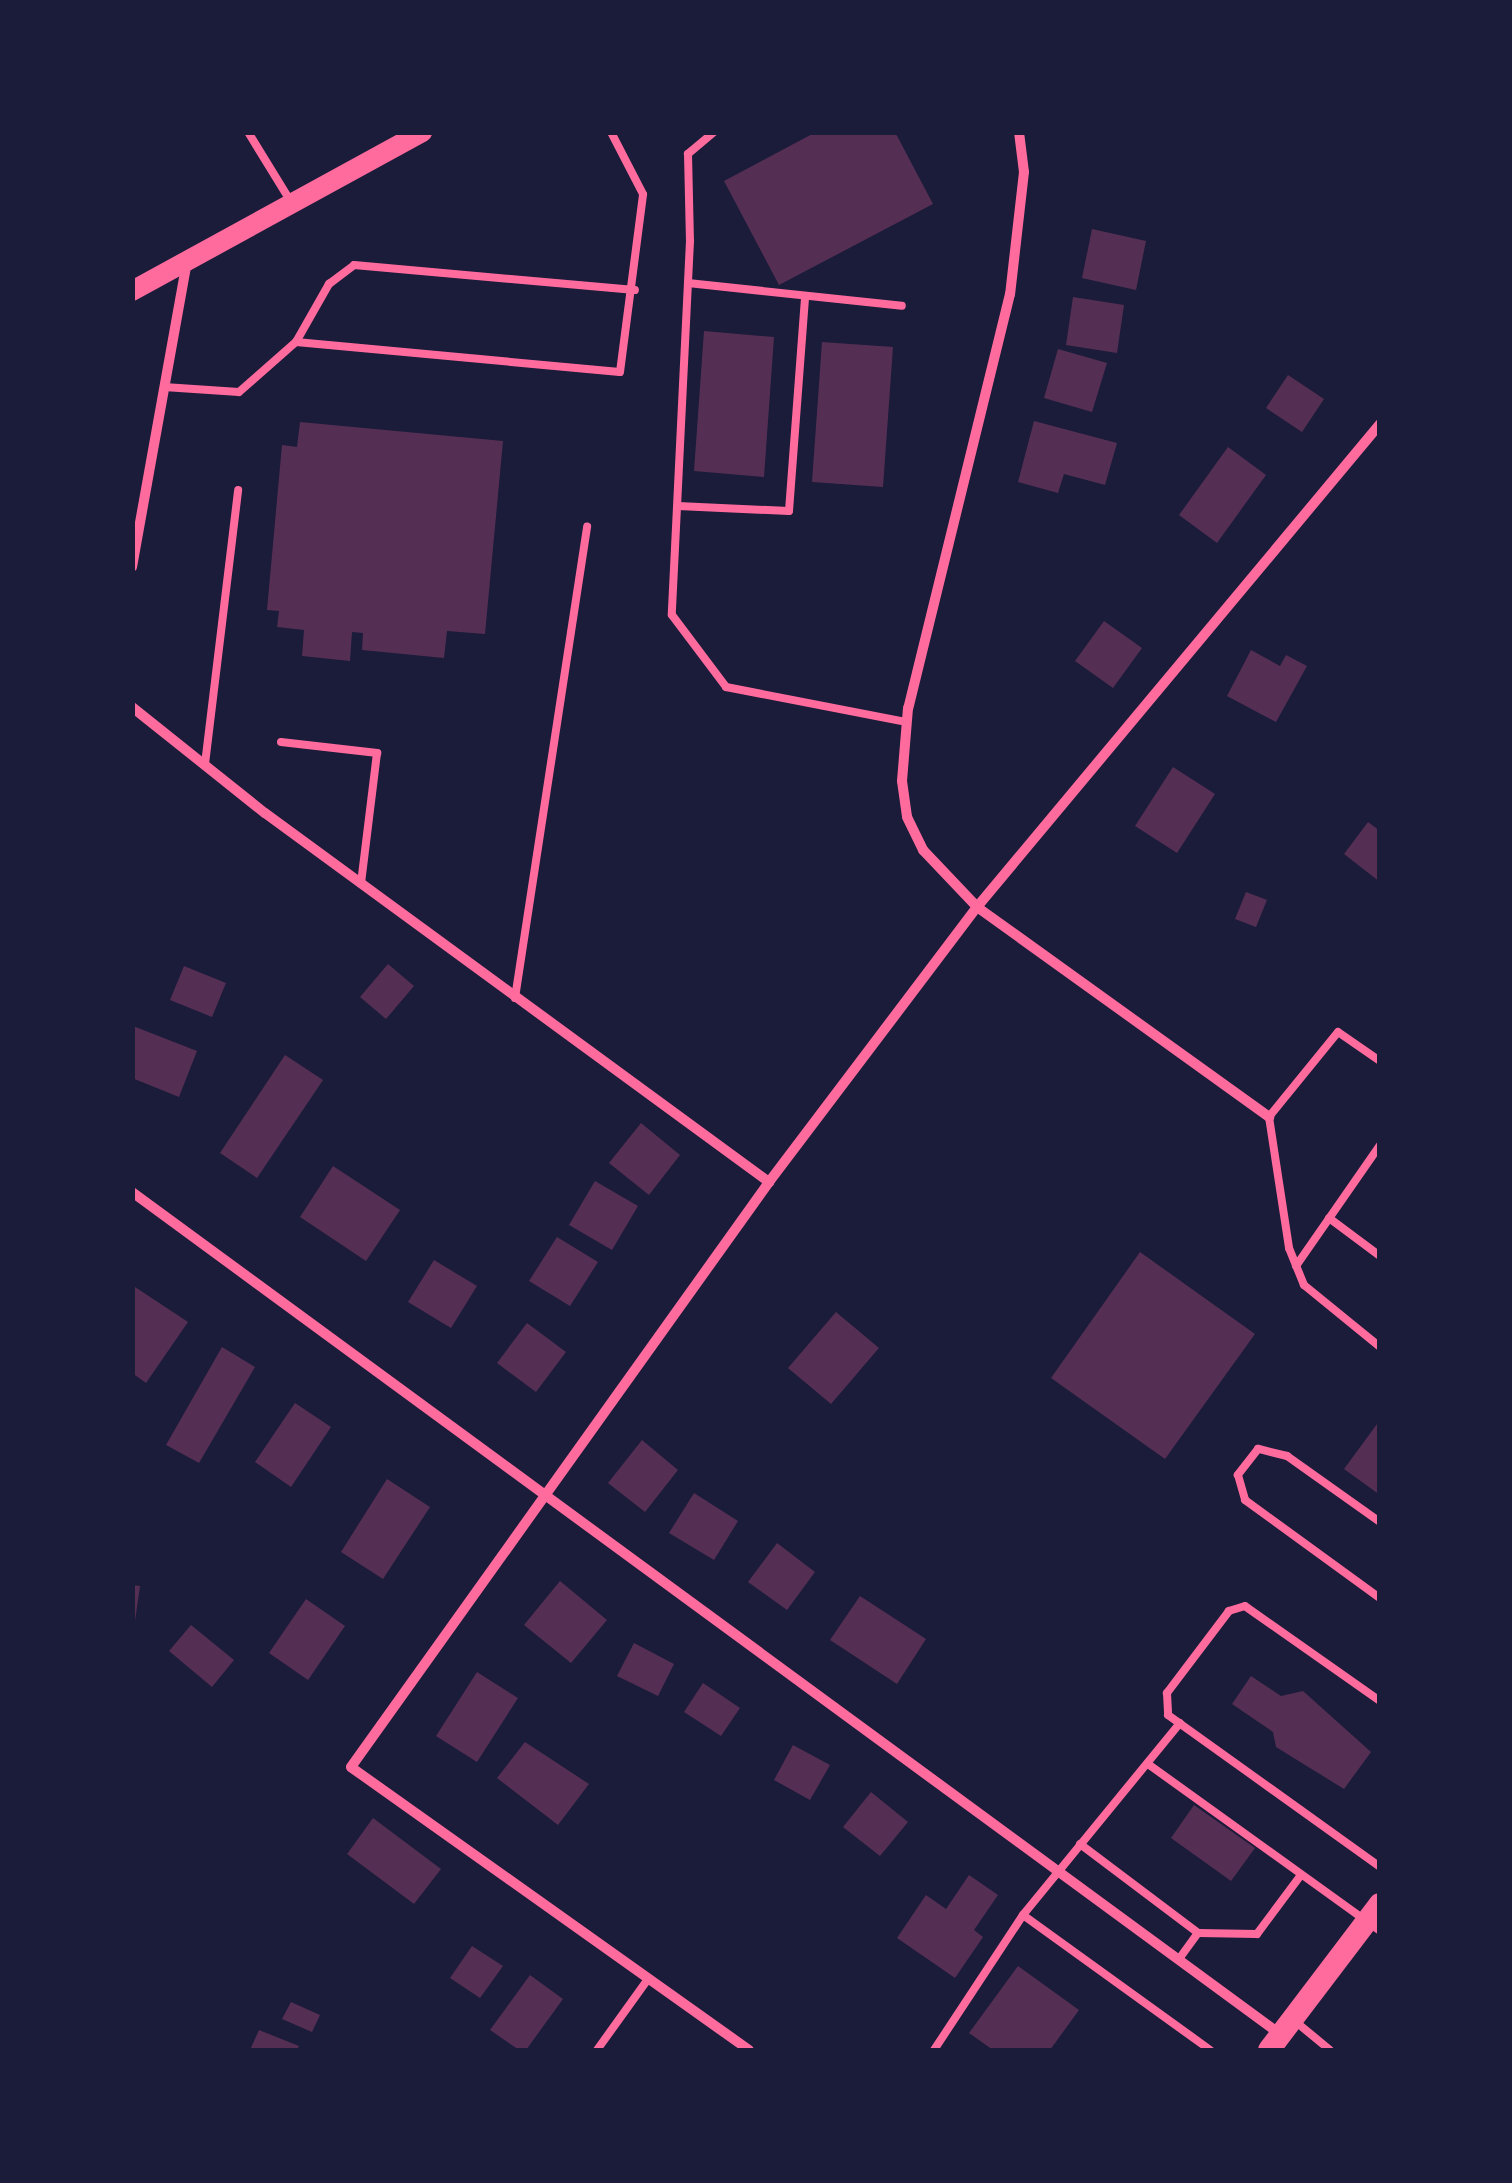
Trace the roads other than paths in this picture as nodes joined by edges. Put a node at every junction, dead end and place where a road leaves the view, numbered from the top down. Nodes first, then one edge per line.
1 (248, 132) edge
2 (422, 132) edge
3 (611, 132) edge
4 (714, 132) edge
5 (1020, 132) edge
6 (291, 202) junction
7 (188, 259) junction
8 (688, 283) junction
9 (635, 290) junction
10 (132, 291) edge
11 (805, 297) junction
12 (902, 306) dead end
13 (296, 342) junction
14 (164, 388) junction
15 (1380, 424) edge
16 (238, 490) dead end
17 (678, 506) junction
18 (587, 526) dead end
19 (132, 567) edge
20 (132, 707) edge
21 (906, 722) junction
22 (281, 742) dead end
23 (205, 764) junction
24 (361, 884) junction
25 (977, 907) junction
26 (515, 998) junction
27 (1380, 1061) edge
28 (1270, 1117) junction
29 (1380, 1144) edge
30 (770, 1182) junction
31 (132, 1192) edge
32 (1328, 1218) junction
33 (1380, 1256) edge
34 (1296, 1266) junction
35 (1380, 1347) edge
36 (550, 1496) junction
37 (1380, 1522) edge
38 (1380, 1598) edge
39 (1380, 1701) edge
40 (1180, 1723) junction
41 (1148, 1764) junction
42 (1080, 1844) junction
43 (1380, 1867) edge
44 (1058, 1870) junction
45 (1302, 1875) junction
46 (1023, 1915) junction
47 (1375, 1919) edge
48 (1198, 1934) junction
49 (1179, 1960) junction
50 (648, 1979) junction
51 (1281, 2035) edge
52 (597, 2050) edge
53 (749, 2050) edge
54 (934, 2050) edge
55 (1210, 2050) edge
56 (1330, 2050) edge

1 - 6 lane
2 - 6 main road
3 - 9 lane
4 - 8 lane
5 - 21 street
6 - 7 main road
7 - 10 main road
7 - 14 street
8 - 11 lane
8 - 17 lane
9 - 13 lane
9 - 13 lane
11 - 12 lane
11 - 17 lane
13 - 14 lane
14 - 19 street
15 - 25 street
16 - 23 lane
17 - 21 lane
18 - 26 lane
20 - 23 street
21 - 25 street
22 - 24 lane
23 - 24 street
24 - 26 street
25 - 28 street
25 - 30 street
26 - 30 street
27 - 28 lane
28 - 34 lane
29 - 32 lane
30 - 36 street
31 - 36 street
32 - 33 lane
32 - 34 lane
34 - 35 lane
36 - 44 street
36 - 50 street
37 - 38 lane
39 - 40 lane
40 - 41 lane
40 - 43 lane
41 - 42 lane
41 - 45 lane
42 - 44 lane
42 - 48 lane
44 - 46 lane
44 - 49 street
45 - 47 lane
45 - 48 lane
46 - 54 lane
46 - 55 lane
47 - 51 main road
48 - 49 lane
49 - 51 street
50 - 52 lane
50 - 53 street
51 - 56 lane

